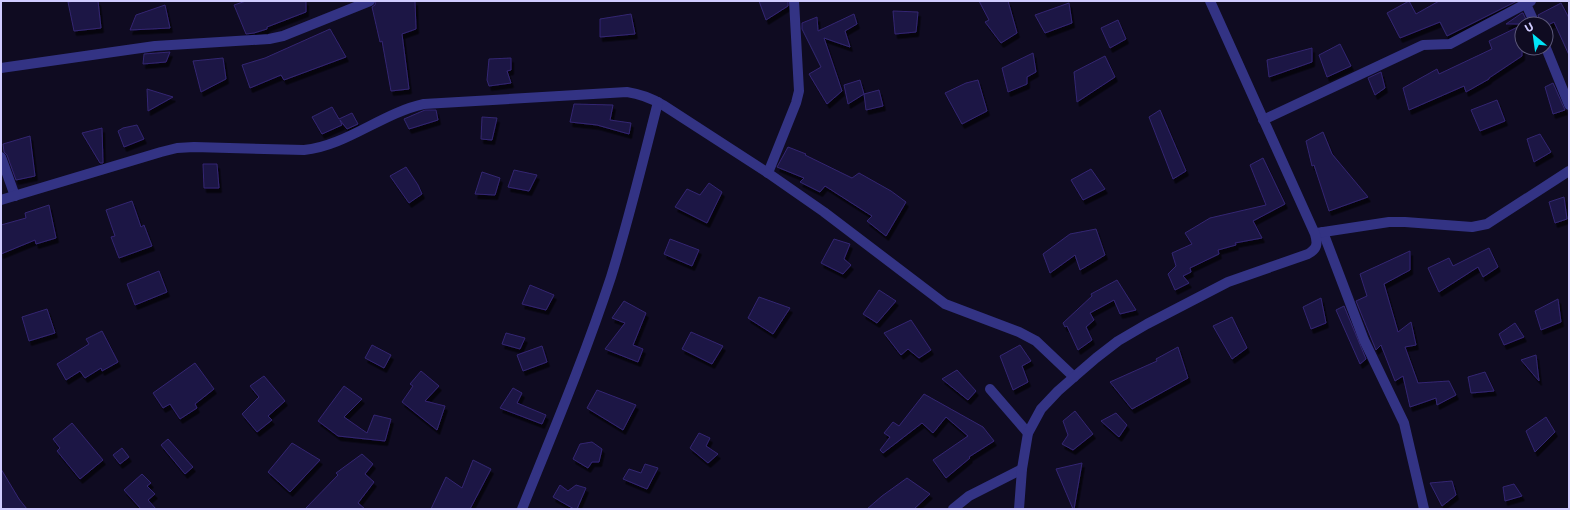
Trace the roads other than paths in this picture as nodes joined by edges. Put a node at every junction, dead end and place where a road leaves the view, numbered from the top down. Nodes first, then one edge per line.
1 (370, 1) edge
2 (794, 1) edge
3 (1210, 1) edge
4 (1529, 3) edge
5 (1533, 16) edge
6 (1549, 56) edge
7 (1, 68) edge
8 (658, 102) junction
9 (1569, 105) edge
10 (1263, 120) junction
11 (1, 157) edge
12 (1569, 171) edge
13 (768, 173) junction
14 (15, 196) junction
15 (1, 200) edge
16 (1319, 233) junction
17 (1074, 376) junction
18 (990, 389) dead end
19 (1028, 433) junction
20 (1022, 469) junction
21 (522, 509) edge
22 (953, 509) edge
23 (1019, 509) edge
24 (1424, 509) edge

1 - 7 street
2 - 13 street
3 - 10 street
4 - 5 street
4 - 10 street
6 - 9 street
8 - 13 street
8 - 14 street
8 - 21 street
10 - 16 street
11 - 14 street
12 - 16 street
13 - 17 street
14 - 15 street
16 - 17 street
16 - 24 street
17 - 19 street
18 - 19 street
19 - 20 street
20 - 22 street
20 - 23 street

